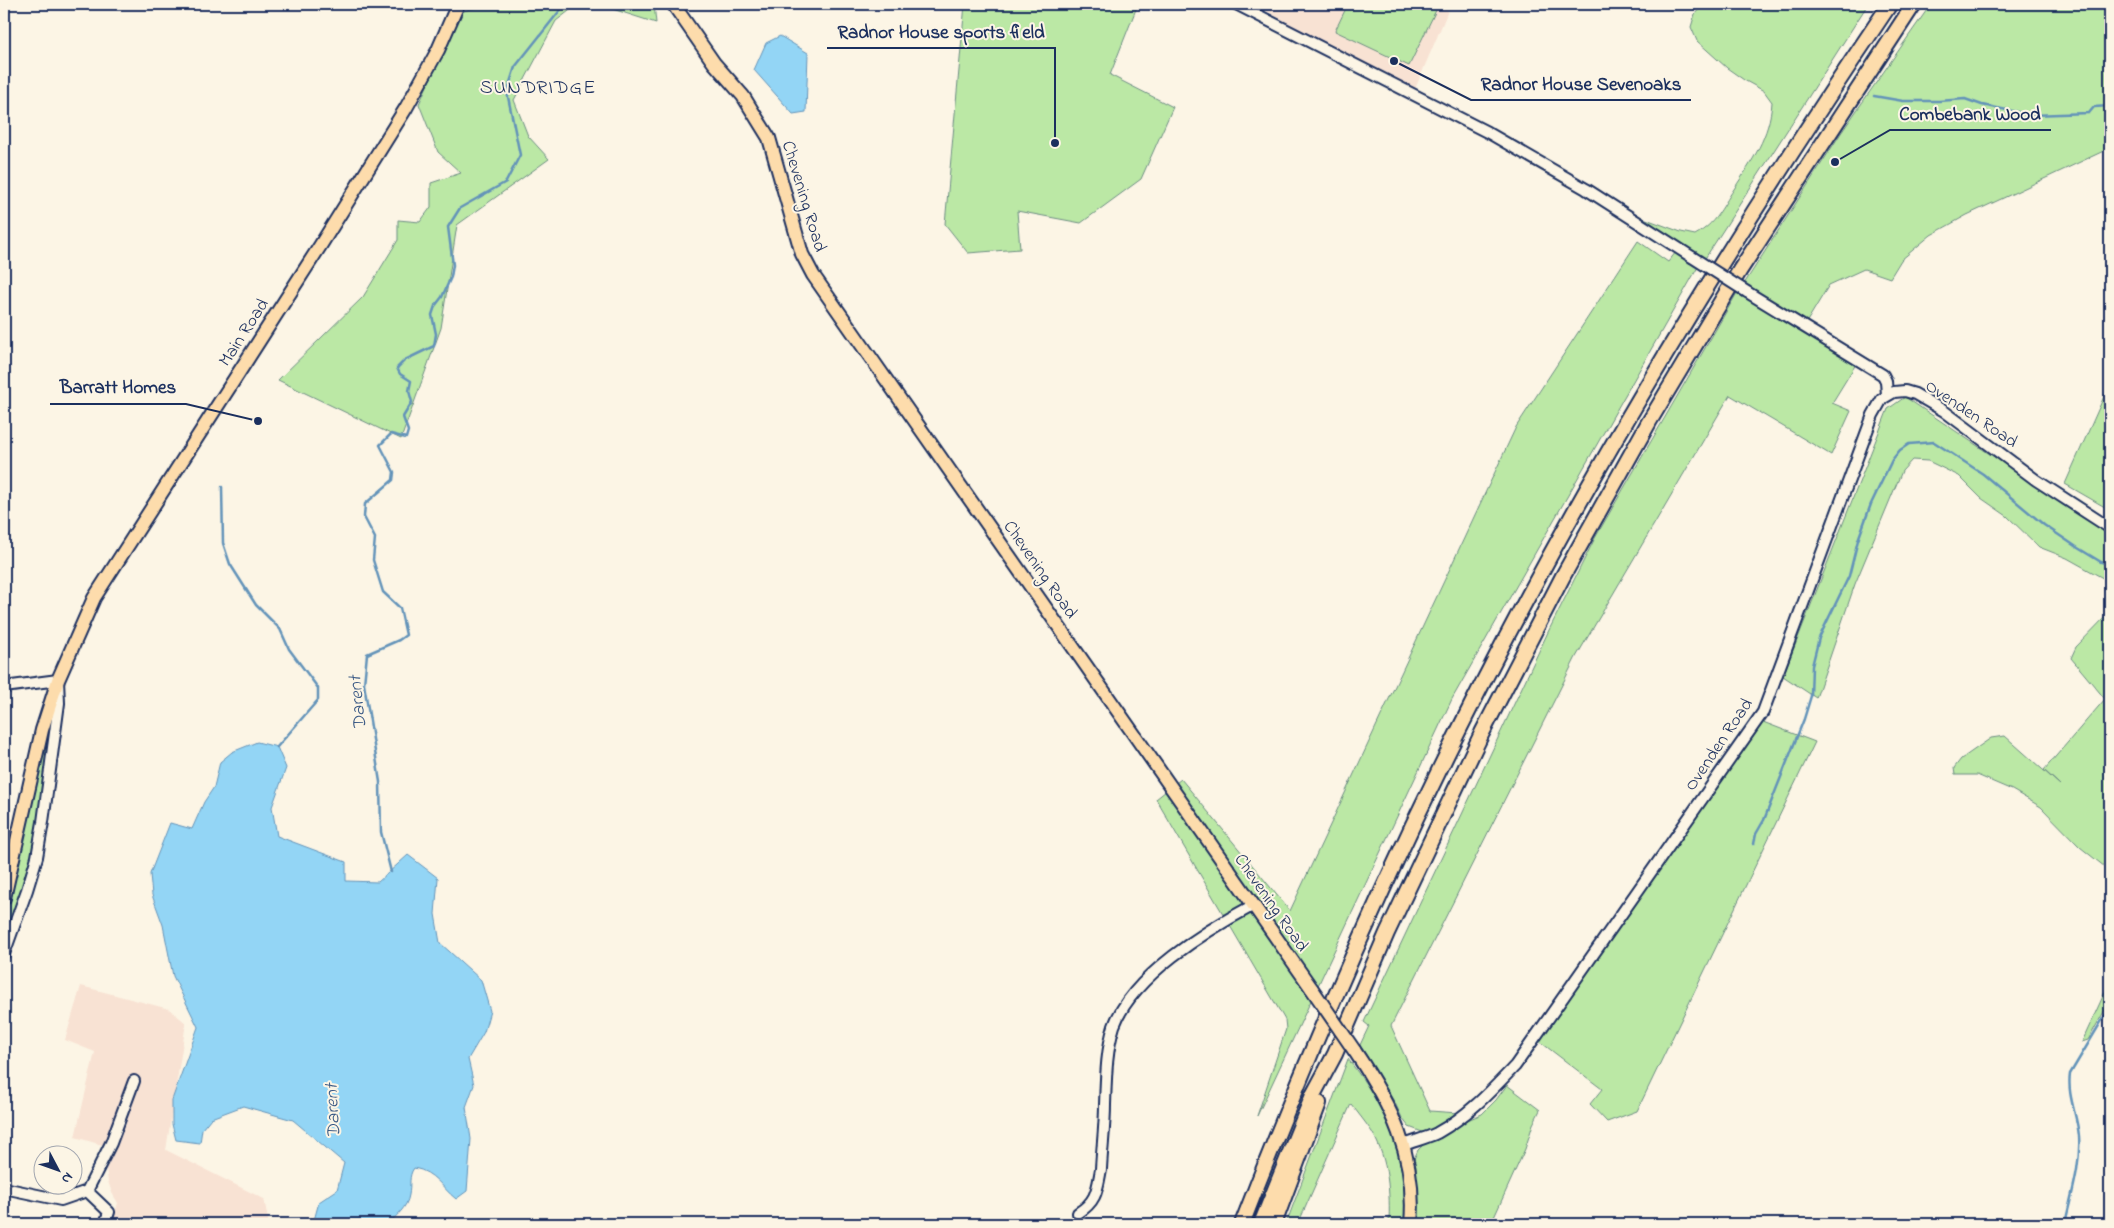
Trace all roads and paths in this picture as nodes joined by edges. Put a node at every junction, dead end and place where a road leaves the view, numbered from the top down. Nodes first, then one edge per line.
1 (458, 4) edge
2 (673, 4) edge
3 (1236, 4) edge
4 (1890, 4) edge
5 (1914, 4) edge
6 (1883, 375) junction
7 (1905, 391) junction
8 (1886, 395) junction
9 (2110, 528) edge
10 (58, 680) junction
11 (4, 687) edge
12 (4, 898) edge
13 (1252, 906) junction
14 (4, 954) edge
15 (1334, 1054) junction
16 (134, 1081) dead end
17 (1404, 1145) junction
18 (4, 1188) edge
19 (87, 1191) junction
20 (1078, 1213) dead end
21 (106, 1224) edge
22 (1242, 1224) edge
23 (1261, 1224) edge
24 (1274, 1224) edge
25 (1411, 1224) edge

1 - 10 main road, Main Road
2 - 13 main road, Chevening Road
3 - 6 street, bridge
4 - 22 highway
5 - 15 highway
6 - 7 street
6 - 8 street
7 - 8 street, Ovenden Road
7 - 9 street, Ovenden Road
8 - 17 street, Ovenden Road
10 - 11 street
10 - 12 main road, Main Road
10 - 14 street
13 - 17 main road, Chevening Road, bridge
13 - 20 street
15 - 23 highway
15 - 24 highway
16 - 19 street
17 - 25 main road
18 - 19 street
19 - 21 street

